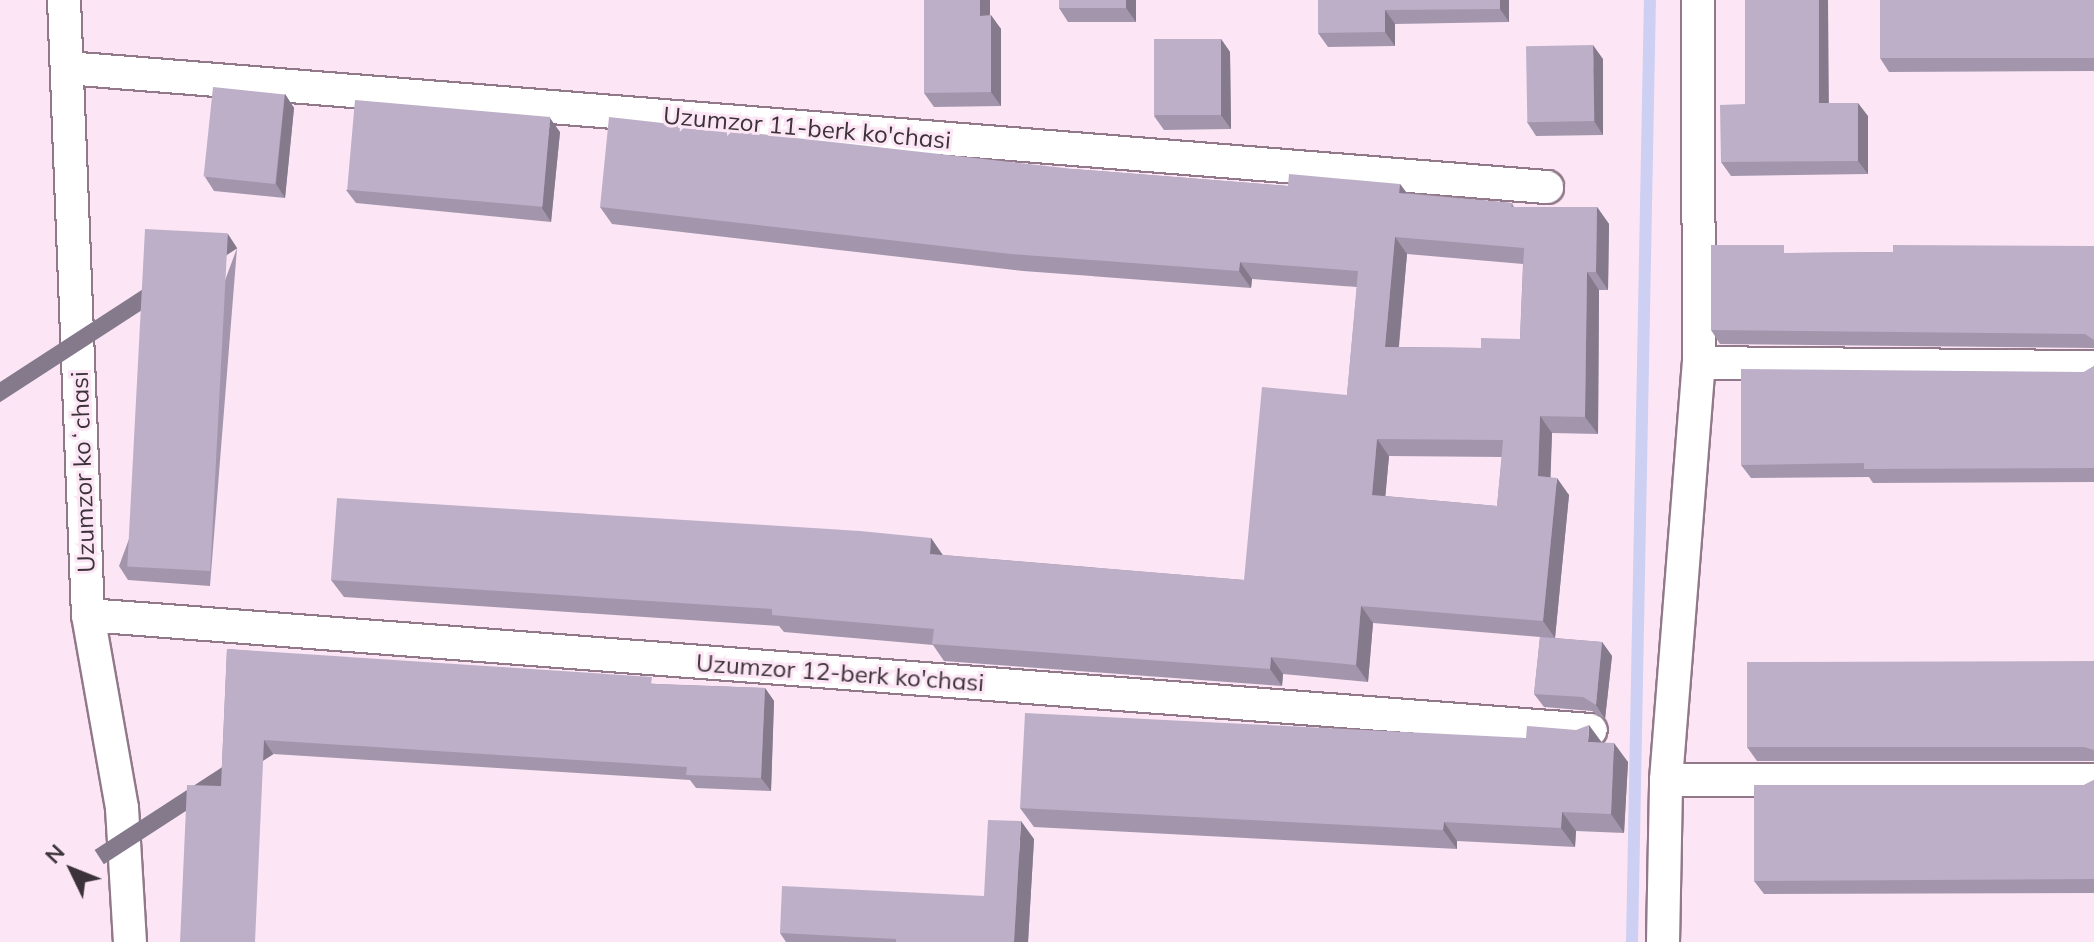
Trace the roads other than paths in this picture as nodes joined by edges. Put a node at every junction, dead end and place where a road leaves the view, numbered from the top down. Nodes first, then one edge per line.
1 (64, 0) edge
2 (1698, 0) edge
3 (67, 68) junction
4 (1547, 187) dead end
5 (1699, 363) junction
6 (2094, 367) edge
7 (88, 615) junction
8 (1591, 730) edge
9 (1666, 780) junction
10 (2094, 780) edge
11 (130, 942) edge
12 (1663, 942) edge

1 - 3 street, Uzumzor koʻchasi
2 - 5 street
3 - 4 street, Uzumzor 11-berk ko'chasi
3 - 7 street, Uzumzor koʻchasi
5 - 6 street
5 - 9 street
7 - 8 street, Uzumzor 12-berk ko'chasi
7 - 11 street, Uzumzor koʻchasi
9 - 10 street
9 - 12 street

